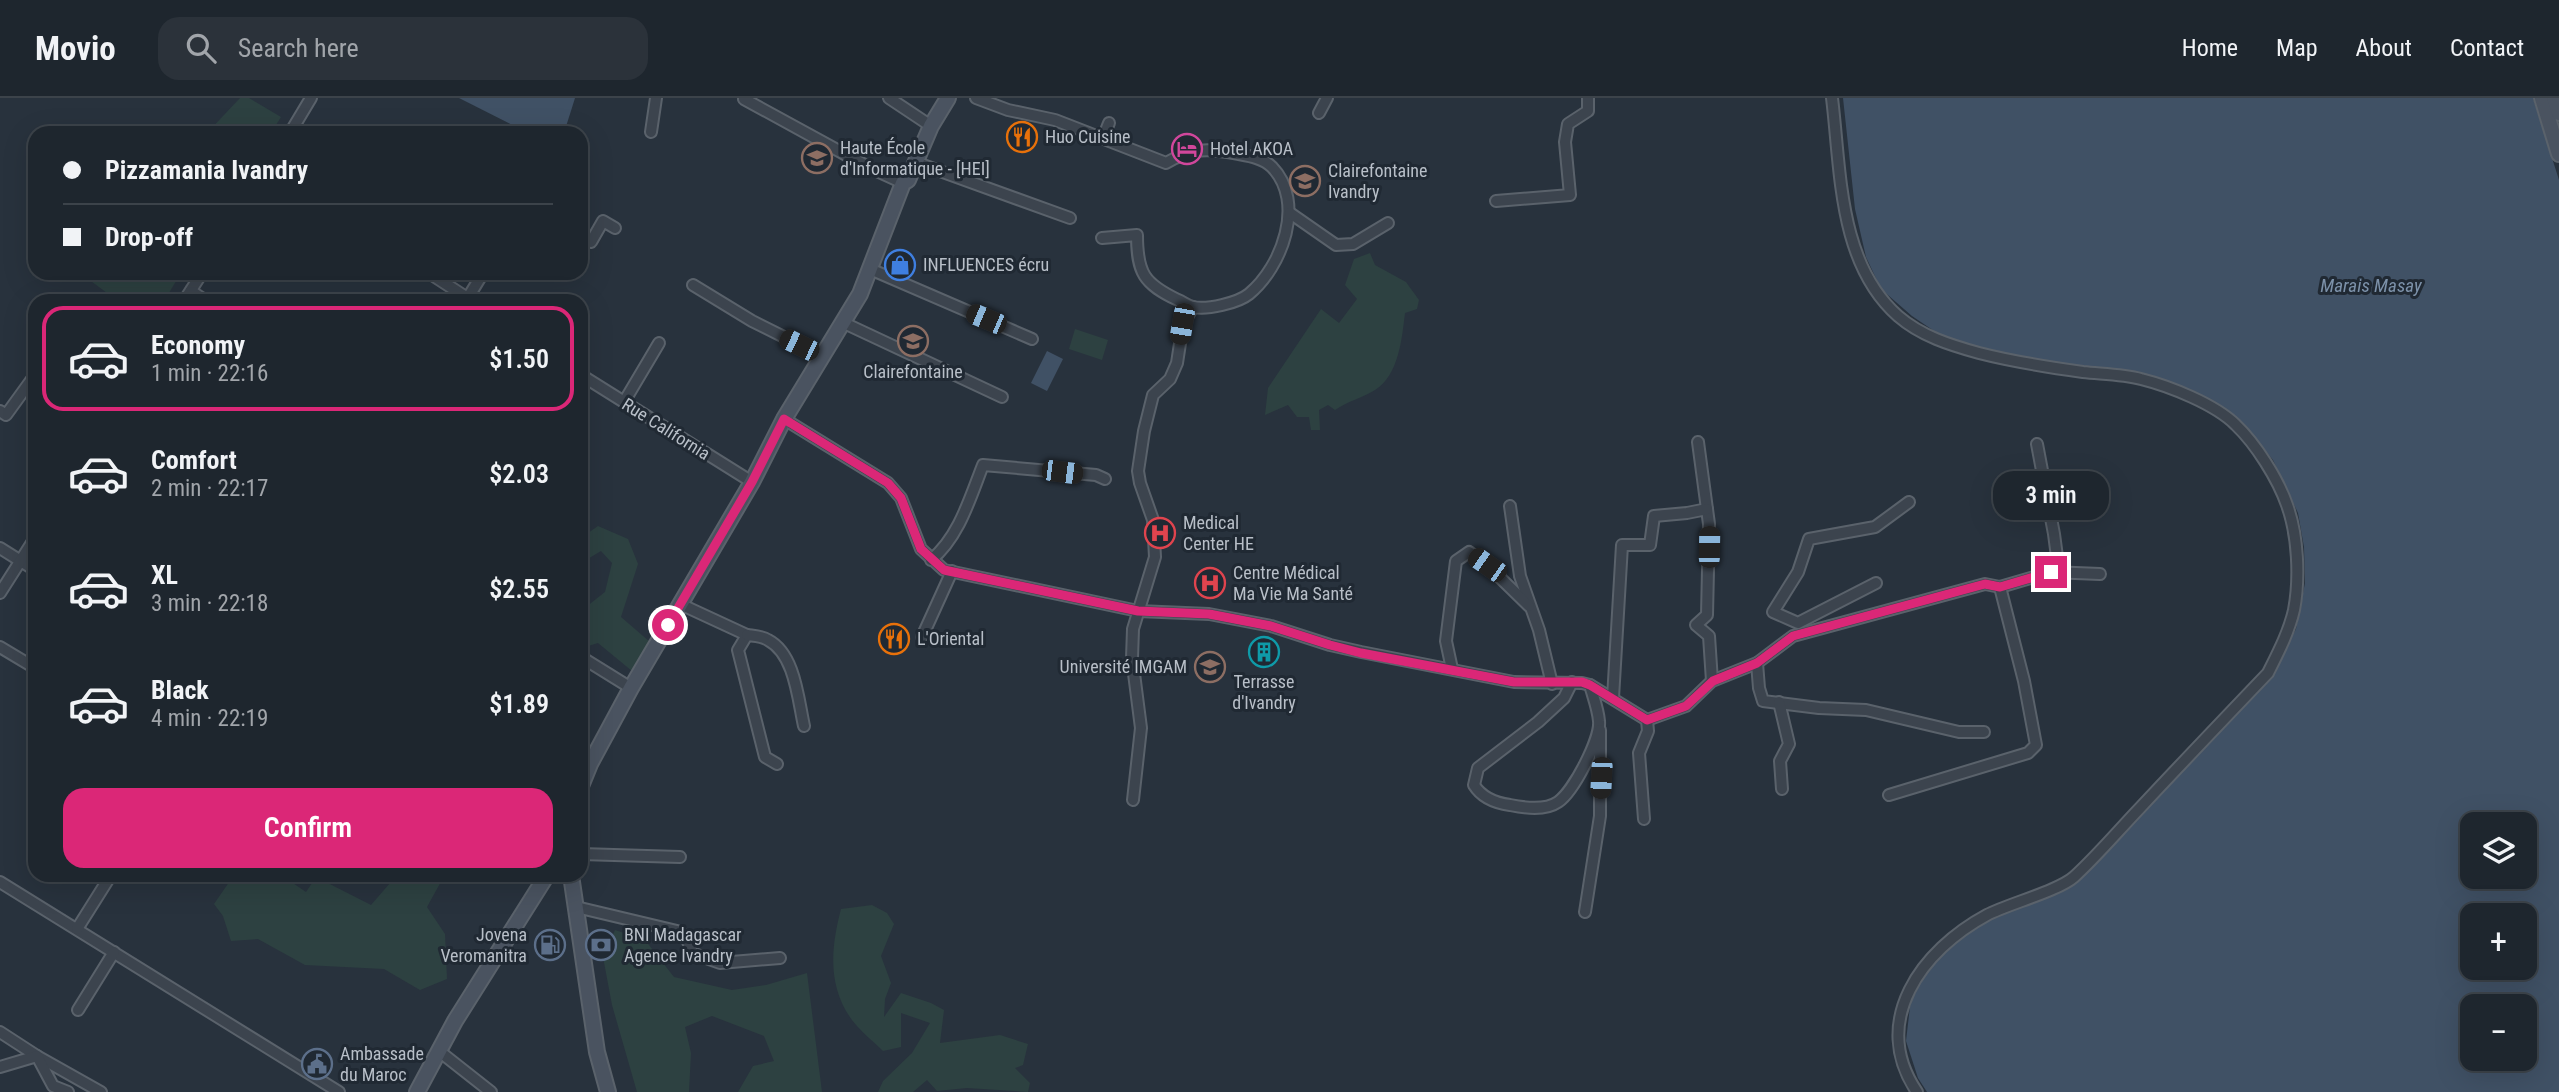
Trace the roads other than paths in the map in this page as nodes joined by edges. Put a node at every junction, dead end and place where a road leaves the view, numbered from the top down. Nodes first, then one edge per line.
1 (312, 98) edge
2 (656, 98) edge
3 (890, 98) edge
4 (948, 98) edge
5 (976, 98) edge
6 (1327, 98) edge
7 (1588, 98) edge
8 (1832, 98) edge
9 (2542, 98) edge
10 (2554, 98) edge
11 (744, 99) edge
12 (1319, 113) dead end
13 (2559, 113) edge
14 (1109, 123) dead end
15 (294, 126) edge
16 (931, 126) junction
17 (651, 132) dead end
18 (1102, 138) junction
19 (2559, 154) edge
20 (915, 162) junction
21 (903, 183) junction
22 (1496, 201) dead end
23 (1290, 213) junction
24 (1070, 218) dead end
25 (1388, 223) dead end
26 (615, 228) dead end
27 (1102, 238) dead end
28 (588, 240) edge
29 (870, 269) junction
30 (198, 280) edge
31 (439, 280) edge
32 (692, 285) dead end
33 (191, 291) junction
34 (189, 294) edge
35 (196, 294) edge
36 (459, 294) edge
37 (1193, 307) junction
38 (844, 323) junction
39 (1032, 339) dead end
40 (659, 343) dead end
41 (822, 356) junction
42 (588, 380) edge
43 (28, 383) edge
44 (1002, 397) dead end
45 (624, 402) junction
46 (3, 413) edge
47 (784, 419) junction
48 (0, 425) edge
49 (1698, 442) dead end
50 (2037, 444) dead end
51 (1105, 479) dead end
52 (752, 482) junction
53 (1909, 502) dead end
54 (1510, 506) dead end
55 (1707, 509) junction
56 (0, 548) edge
57 (28, 548) edge
58 (930, 559) junction
59 (21, 560) junction
60 (28, 565) edge
61 (952, 571) junction
62 (2059, 572) junction
63 (2100, 574) dead end
64 (1876, 583) dead end
65 (2000, 587) junction
66 (0, 593) edge
67 (680, 604) junction
68 (1529, 606) junction
69 (1138, 611) junction
70 (1798, 623) junction
71 (747, 635) junction
72 (1793, 636) junction
73 (922, 637) dead end
74 (0, 647) edge
75 (588, 661) edge
76 (1757, 663) junction
77 (28, 664) edge
78 (1452, 669) junction
79 (1713, 681) junction
80 (1572, 682) junction
81 (1552, 684) junction
82 (1590, 685) junction
83 (631, 688) junction
84 (1614, 698) junction
85 (1779, 702) junction
86 (1647, 720) junction
87 (1600, 724) junction
88 (804, 726) dead end
89 (1984, 732) dead end
90 (777, 764) dead end
91 (588, 769) edge
92 (1782, 789) dead end
93 (1888, 795) dead end
94 (1133, 800) dead end
95 (1644, 819) dead end
96 (588, 854) edge
97 (680, 857) dead end
98 (0, 882) edge
99 (107, 882) edge
100 (543, 882) edge
101 (572, 882) edge
102 (576, 907) junction
103 (1586, 912) dead end
104 (77, 929) junction
105 (114, 952) junction
106 (780, 958) dead end
107 (78, 1010) dead end
108 (0, 1032) edge
109 (439, 1051) junction
110 (37, 1056) junction
111 (0, 1066) edge
112 (68, 1092) edge
113 (101, 1092) edge
114 (339, 1092) edge
115 (417, 1092) edge
116 (491, 1092) edge
117 (608, 1092) edge
118 (1917, 1092) edge

1 - 15 street
2 - 17 street
3 - 16 street
4 - 16 main road
5 - 18 street
6 - 12 street
7 - 22 street
8 - 118 street
9 - 19 main road
10 - 13 main road
11 - 21 street
14 - 18 street
16 - 20 main road
18 - 23 street
20 - 21 main road
20 - 24 street
21 - 29 main road
23 - 25 street
23 - 37 street
26 - 28 street
27 - 37 street
29 - 38 main road
29 - 39 street
30 - 33 street
31 - 36 street
32 - 41 street
33 - 34 street
33 - 35 street
37 - 69 street
38 - 41 main road
38 - 44 street
40 - 45 street
41 - 47 main road
42 - 45 street, Rue California
43 - 46 street
45 - 52 street, Rue California
46 - 48 street
47 - 52 main road
47 - 58 street
49 - 55 street
50 - 62 street
51 - 58 street
52 - 67 main road
53 - 70 street
54 - 68 street
55 - 79 street
55 - 84 street
56 - 59 street
57 - 59 street
58 - 61 street
59 - 60 street
59 - 66 street
61 - 69 street
61 - 73 street
62 - 63 street
62 - 65 street
64 - 70 street
65 - 72 street
65 - 93 street
67 - 71 street
67 - 83 main road
68 - 78 street
68 - 81 street
69 - 78 street
69 - 94 street
70 - 72 street
71 - 88 street
71 - 90 street
72 - 76 street
74 - 77 street
75 - 83 street
76 - 79 street
76 - 85 street
78 - 81 street
79 - 86 street
80 - 81 street
80 - 82 street
80 - 87 street
82 - 84 street
82 - 87 street
83 - 91 main road
84 - 86 street
85 - 89 street
85 - 92 street
86 - 95 street
87 - 103 street
96 - 97 street
98 - 104 street
99 - 104 street
100 - 109 main road
101 - 102 main road
102 - 106 street
102 - 117 main road
104 - 105 street
105 - 107 street
105 - 114 street
108 - 110 street
109 - 115 main road
109 - 116 street
110 - 111 street
110 - 112 street
110 - 113 street

